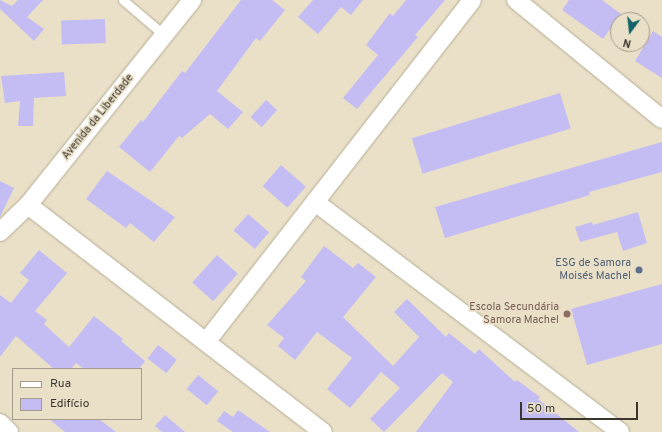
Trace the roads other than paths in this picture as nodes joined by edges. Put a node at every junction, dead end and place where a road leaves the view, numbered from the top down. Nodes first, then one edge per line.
1 (122, 0) edge
2 (192, 0) edge
3 (472, 0) edge
4 (516, 0) edge
5 (164, 35) junction
6 (662, 119) edge
7 (315, 202) junction
8 (28, 204) junction
9 (0, 232) edge
10 (206, 342) junction
11 (0, 423) edge
12 (9, 432) edge
13 (323, 432) edge
14 (620, 432) edge

1 - 5 lane
2 - 5 street, Avenida da Liberdade
3 - 7 street
4 - 6 street
5 - 8 street, Avenida da Liberdade
7 - 10 street
7 - 14 street
8 - 9 street, Avenida da Liberdade
8 - 10 street
10 - 13 street
11 - 12 street

